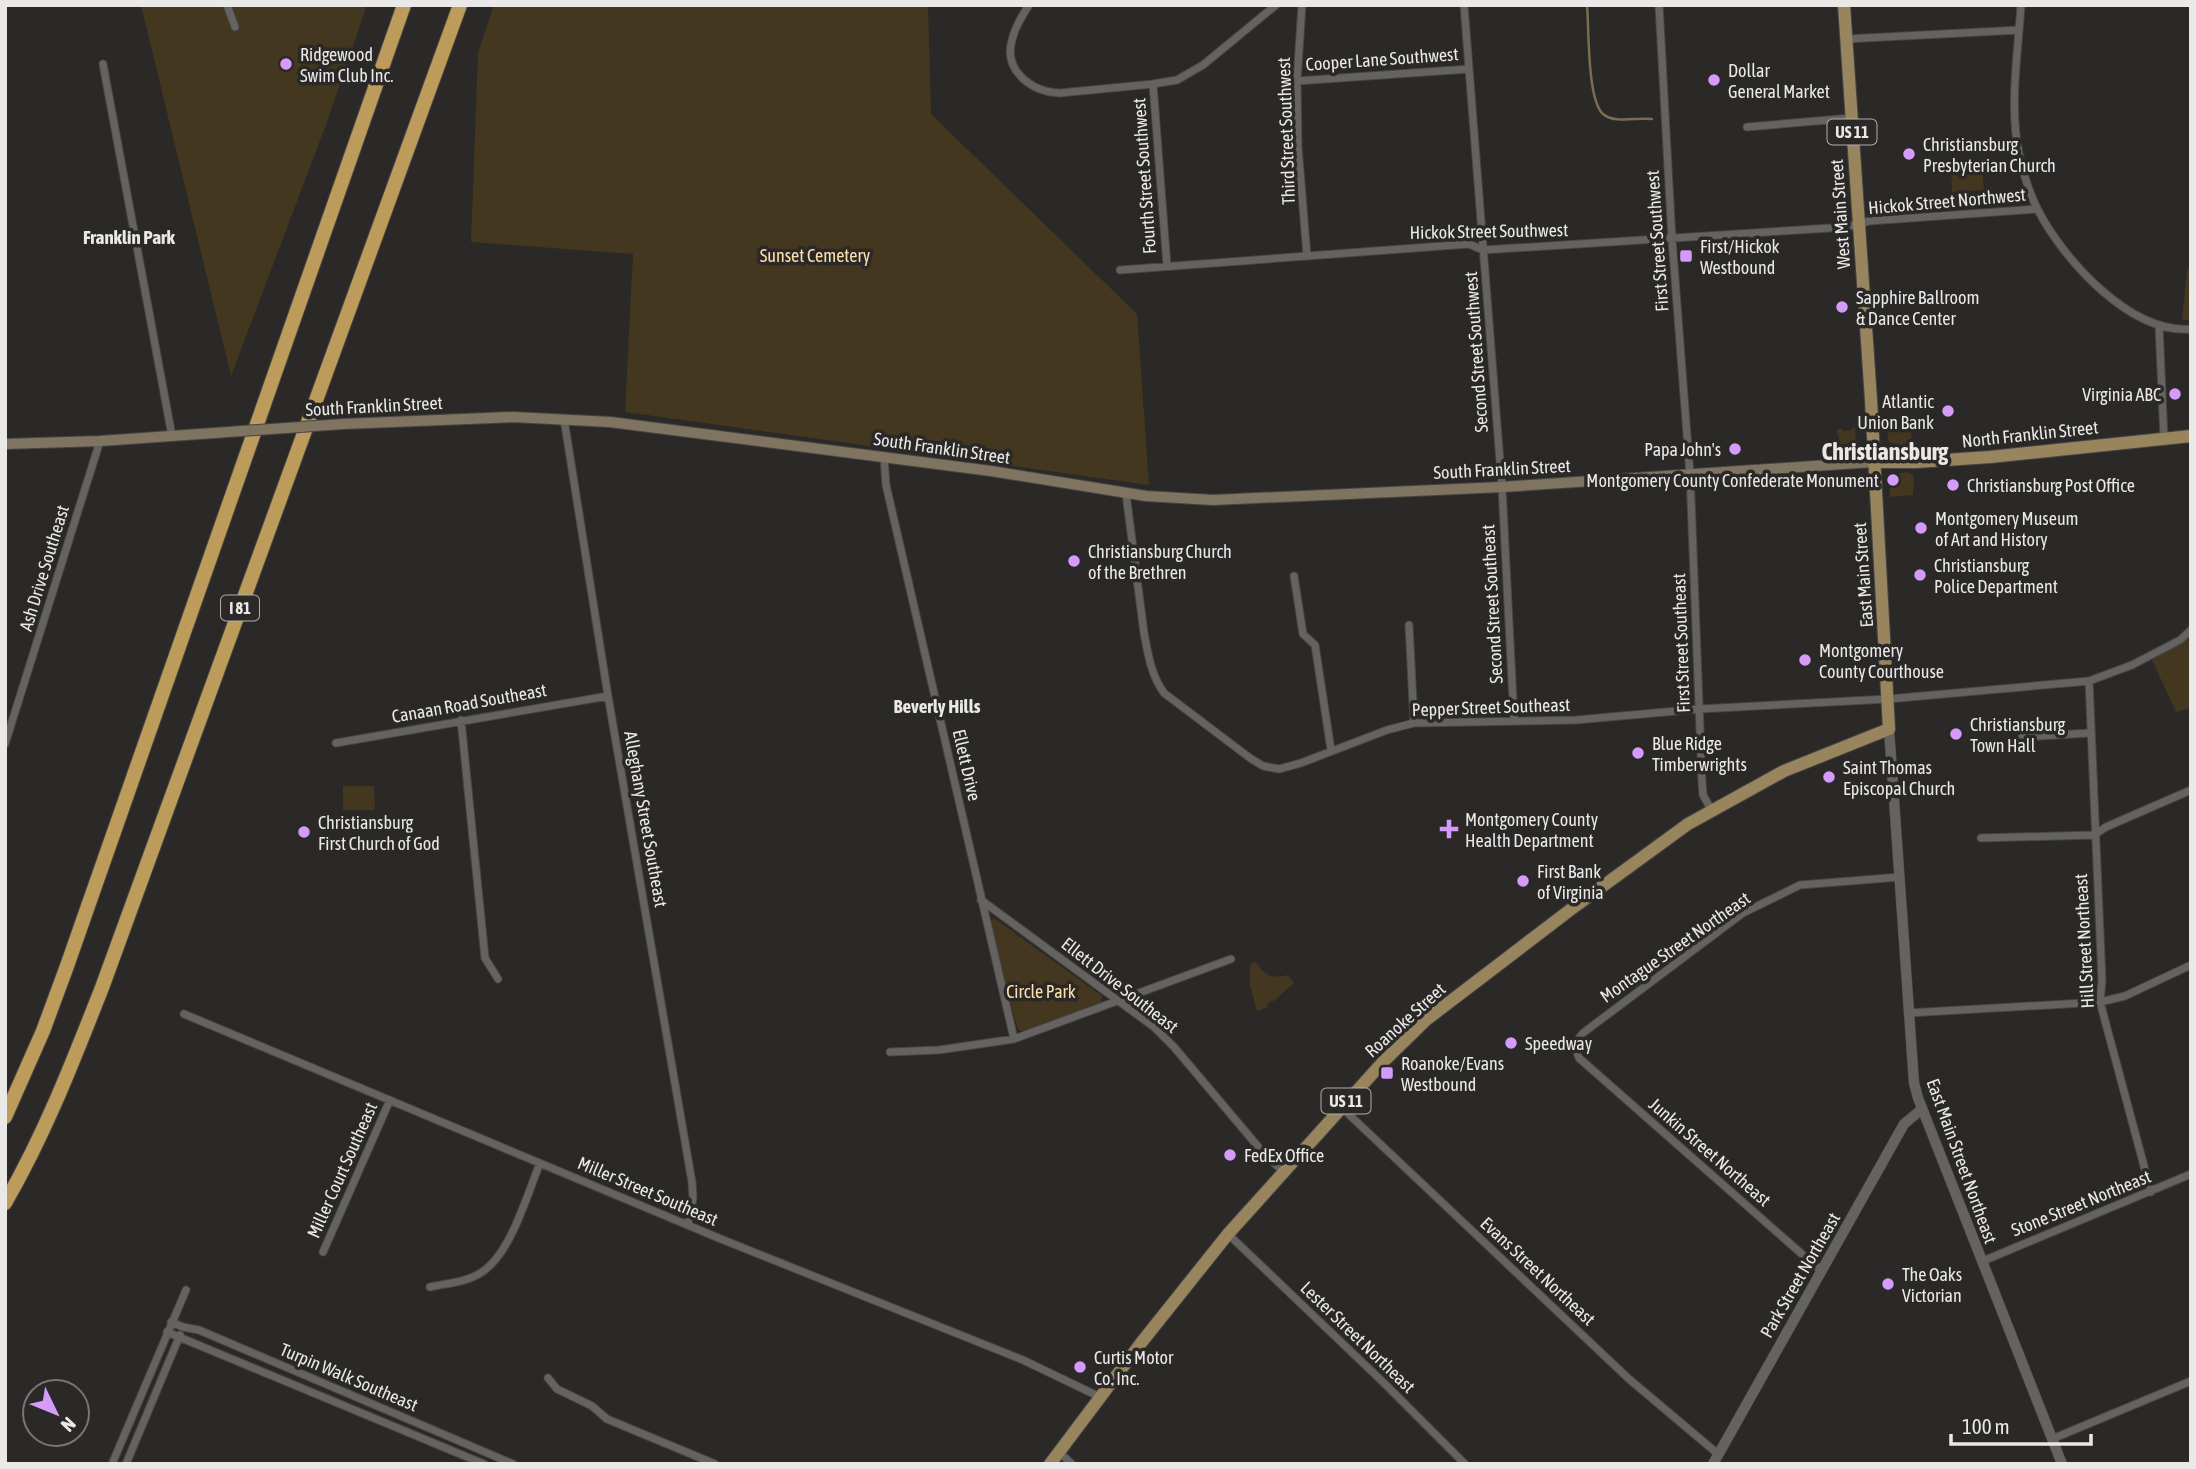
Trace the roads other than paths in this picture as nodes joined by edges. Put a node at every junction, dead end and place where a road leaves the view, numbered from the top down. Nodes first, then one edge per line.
1 (228, 5) edge
2 (404, 5) edge
3 (460, 5) edge
4 (1029, 5) edge
5 (1276, 5) edge
6 (1302, 5) edge
7 (1464, 5) edge
8 (1659, 5) edge
9 (1844, 5) edge
10 (2021, 5) edge
11 (235, 27) dead end
12 (2020, 30) junction
13 (1846, 39) junction
14 (103, 64) dead end
15 (1469, 69) junction
16 (1297, 81) junction
17 (1153, 84) junction
18 (1852, 118) junction
19 (1747, 127) dead end
20 (2038, 209) junction
21 (1859, 224) junction
22 (1672, 239) junction
23 (1483, 250) junction
24 (1307, 256) junction
25 (1167, 266) junction
26 (1120, 270) dead end
27 (2159, 325) junction
28 (2191, 328) edge
29 (564, 419) junction
30 (172, 436) junction
31 (2191, 436) edge
32 (2164, 439) junction
33 (100, 441) junction
34 (5, 444) edge
35 (884, 457) junction
36 (1873, 462) junction
37 (1690, 474) junction
38 (1502, 487) junction
39 (1126, 494) junction
40 (1294, 576) dead end
41 (1409, 625) dead end
42 (2191, 630) edge
43 (2089, 681) junction
44 (608, 696) junction
45 (1888, 699) junction
46 (1699, 709) junction
47 (1514, 719) junction
48 (461, 720) junction
49 (1414, 723) junction
50 (1889, 729) junction
51 (2090, 733) junction
52 (2022, 737) dead end
53 (336, 743) dead end
54 (5, 744) edge
55 (1331, 750) junction
56 (2191, 790) edge
57 (1711, 809) junction
58 (2094, 835) junction
59 (1982, 838) dead end
60 (1900, 877) junction
61 (980, 899) junction
62 (1231, 959) dead end
63 (2191, 965) edge
64 (498, 979) dead end
65 (1119, 1002) junction
66 (2100, 1002) junction
67 (1908, 1013) junction
68 (184, 1014) dead end
69 (1014, 1039) junction
70 (890, 1052) dead end
71 (1579, 1058) joint
72 (390, 1100) junction
73 (1341, 1107) junction
74 (1922, 1109) junction
75 (5, 1117) edge
76 (540, 1163) junction
77 (1283, 1171) junction
78 (2191, 1174) edge
79 (2151, 1192) junction
80 (5, 1203) edge
81 (688, 1224) junction
82 (1228, 1234) junction
83 (323, 1252) dead end
84 (1983, 1261) junction
85 (1820, 1270) junction
86 (430, 1287) dead end
87 (186, 1290) dead end
88 (171, 1322) junction
89 (183, 1327) junction
90 (167, 1332) junction
91 (179, 1337) junction
92 (548, 1378) dead end
93 (2191, 1381) edge
94 (1100, 1397) junction
95 (2052, 1439) junction
96 (1059, 1452) junction
97 (1715, 1459) edge
98 (114, 1463) edge
99 (125, 1464) edge
100 (484, 1464) edge
101 (513, 1464) edge
102 (715, 1464) edge
103 (1050, 1464) edge
104 (1072, 1464) edge
105 (1465, 1464) edge
106 (2062, 1464) edge

1 - 11 street
2 - 75 highway, I 81
3 - 80 highway, I 81
4 - 17 street
5 - 17 street
6 - 16 street, Third Street Southwest
7 - 15 street, Second Street Southwest
8 - 22 street, First Street Southwest
9 - 13 main road, West Main Street / US 11
10 - 12 street
12 - 13 street
12 - 20 street
13 - 18 main road, West Main Street / US 11
14 - 30 street
15 - 16 street, Cooper Lane Southwest
15 - 23 street, Second Street Southwest
16 - 24 street, Third Street Southwest
17 - 25 street, Fourth Street Southwest
18 - 19 street
18 - 21 main road, West Main Street / US 11
20 - 21 street, Hickok Street Northwest
20 - 27 street
21 - 22 street, Hickok Street Southwest
21 - 36 main road, West Main Street / US 11
22 - 23 street, Hickok Street Southwest
22 - 37 street, First Street Southwest
23 - 24 street, Hickok Street Southwest
23 - 38 street, Second Street Southwest
24 - 25 street, Hickok Street Southwest
25 - 26 street, Hickok Street Southwest
27 - 28 street
27 - 32 street
29 - 30 main road, South Franklin Street, bridge
29 - 35 main road, South Franklin Street
29 - 44 street, Alleghany Street Southeast
30 - 33 main road, South Franklin Street
31 - 32 main road, North Franklin Street
32 - 36 main road, North Franklin Street
33 - 34 main road, South Franklin Street
33 - 54 street, Ash Drive Southeast
35 - 39 main road, South Franklin Street
35 - 61 street, Ellett Drive
36 - 37 main road, South Franklin Street
36 - 45 main road, East Main Street / US 11
37 - 38 main road, South Franklin Street
37 - 46 street, First Street Southeast
38 - 39 main road, South Franklin Street
38 - 47 street, Second Street Southeast
39 - 55 street, Pepper Street Southeast
40 - 55 street
41 - 49 street
42 - 43 street, Pepper Street Southeast
43 - 45 street, Pepper Street Southeast
43 - 51 street, Hill Street Northeast
44 - 48 street, Canaan Road Southeast
44 - 81 street, Alleghany Street Southeast
45 - 46 street, Pepper Street Southeast
45 - 50 main road, East Main Street / US 11
46 - 47 street, Pepper Street Southeast
46 - 57 street, First Street Southeast
47 - 49 street, Pepper Street Southeast
48 - 53 street, Canaan Road Southeast
48 - 64 street
49 - 55 street, Pepper Street Southeast
50 - 57 main road, Roanoke Street / US 11
50 - 60 street, East Main Street Northeast
51 - 52 street
51 - 58 street, Hill Street Northeast
56 - 58 street
57 - 73 main road, Roanoke Street / US 11
58 - 59 street
58 - 66 street, Hill Street Northeast
60 - 67 street, East Main Street Northeast
60 - 71 street, Montague Street Northeast
61 - 65 street, Ellett Drive Southeast
61 - 69 street, Ellett Drive
62 - 65 street
63 - 66 street
65 - 69 street
65 - 77 street, Ellett Drive Southeast
66 - 67 street
66 - 79 street, Hill Street Northeast
67 - 74 street, East Main Street Northeast
68 - 72 street, Miller Street Southeast
69 - 70 street
71 - 85 street, Junkin Street Northeast
72 - 76 street, Miller Street Southeast
72 - 83 street, Miller Court Southeast
73 - 77 main road, Roanoke Street / US 11
73 - 97 street, Evans Street Northeast
74 - 84 street, East Main Street Northeast
74 - 85 street, Park Street Northeast
76 - 81 street, Miller Street Southeast
76 - 86 street
77 - 82 main road, Roanoke Street / US 11
78 - 79 street, Stone Street Northeast
79 - 84 street, Stone Street Northeast
81 - 94 street, Miller Street Southeast
82 - 94 main road, Roanoke Street / US 11
82 - 105 street, Lester Street Northeast
84 - 95 street, East Main Street Northeast
85 - 97 street, Park Street Northeast
87 - 88 street
88 - 89 street, Turpin Walk Southeast
88 - 90 street
89 - 91 street
89 - 101 street, Turpin Walk Southeast
90 - 91 street, Turpin Walk Southeast
90 - 98 street
91 - 99 street
91 - 100 street, Turpin Walk Southeast
92 - 102 street
93 - 95 street
94 - 96 main road, Roanoke Street / US 11
95 - 106 street, East Main Street Northeast
96 - 103 main road, Roanoke Street / US 11
96 - 104 street

